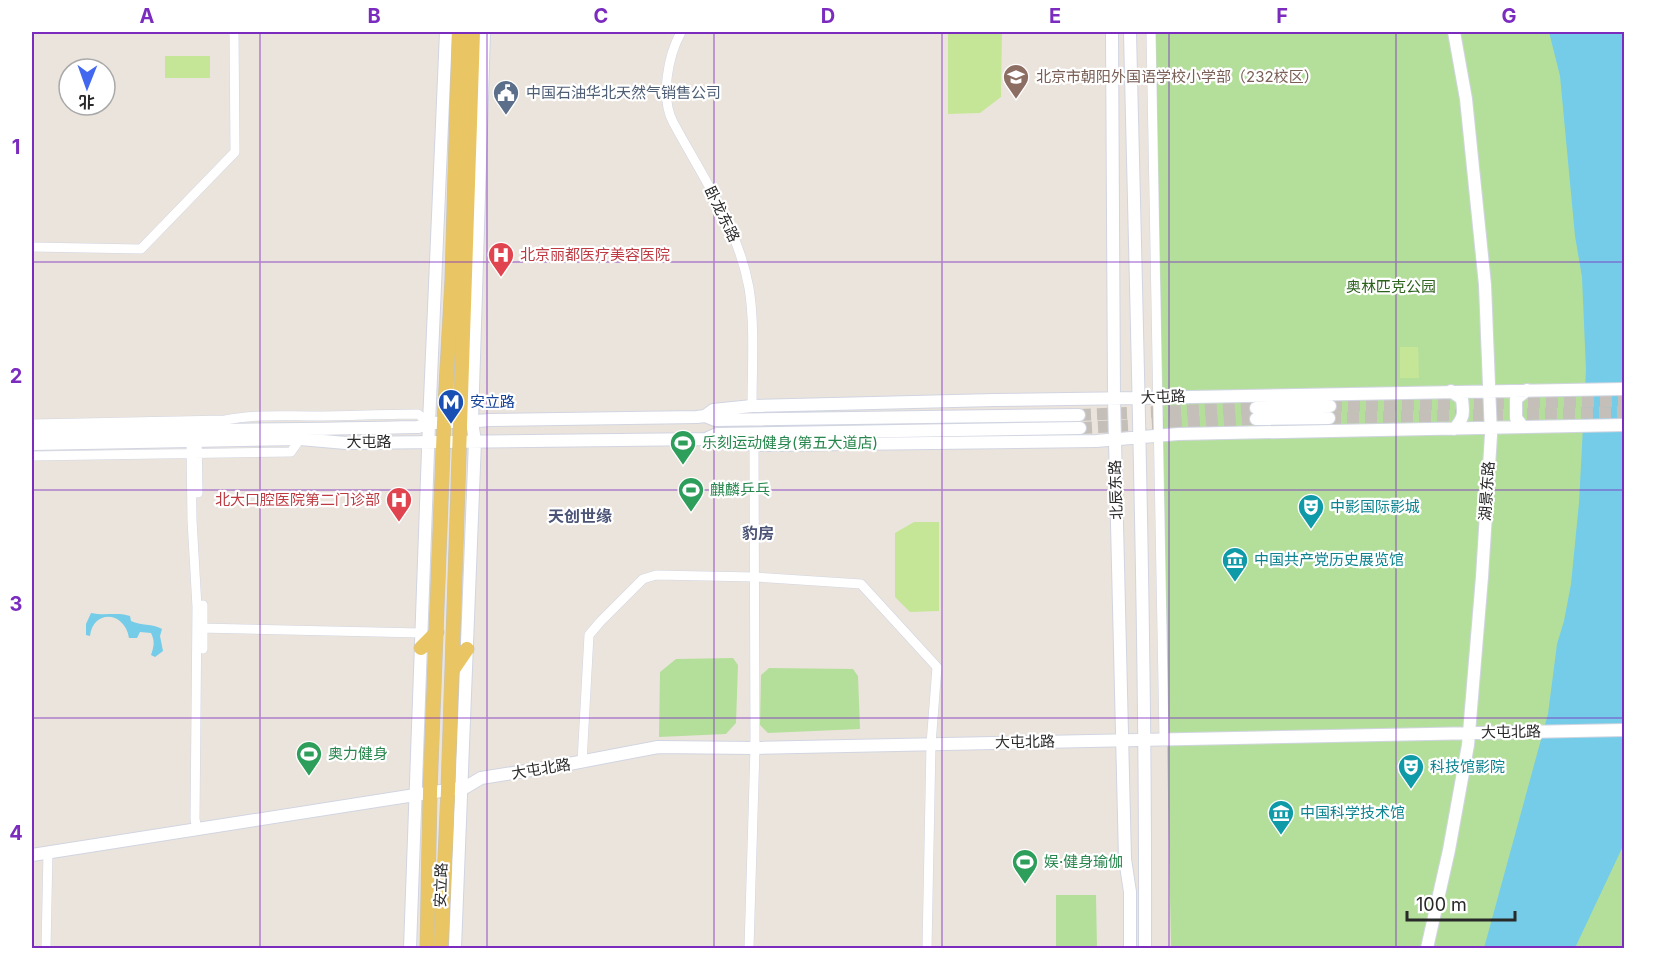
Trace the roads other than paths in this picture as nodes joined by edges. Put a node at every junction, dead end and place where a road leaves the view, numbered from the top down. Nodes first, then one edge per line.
1 (234, 32) edge
2 (446, 32) edge
3 (459, 32) edge
4 (473, 32) edge
5 (484, 32) edge
6 (681, 32) edge
7 (1112, 32) edge
8 (1130, 32) edge
9 (1150, 32) edge
10 (1454, 32) edge
11 (1462, 32) edge
12 (32, 247) edge
13 (1624, 389) edge
14 (1527, 390) junction
15 (1493, 391) junction
16 (1451, 392) junction
17 (1158, 397) junction
18 (1114, 398) junction
19 (1138, 398) junction
20 (752, 406) junction
21 (1330, 412) tunnel mouth
22 (1256, 413) tunnel mouth
23 (705, 416) junction
24 (465, 422) junction
25 (429, 423) junction
26 (444, 423) junction
27 (32, 424) edge
28 (1624, 425) edge
29 (1523, 428) junction
30 (1454, 429) junction
31 (1494, 429) junction
32 (32, 432) edge
33 (1159, 435) junction
34 (1139, 437) junction
35 (706, 439) junction
36 (1115, 439) junction
37 (475, 441) junction
38 (429, 442) junction
39 (444, 442) junction
40 (458, 442) junction
41 (32, 444) edge
42 (195, 444) junction
43 (754, 445) junction
44 (32, 456) edge
45 (755, 577) junction
46 (200, 628) junction
47 (437, 632) junction
48 (421, 633) junction
49 (421, 648) junction
50 (467, 649) junction
51 (452, 671) junction
52 (1624, 730) edge
53 (1473, 733) junction
54 (1123, 740) junction
55 (1164, 740) junction
56 (1144, 741) junction
57 (931, 744) junction
58 (755, 748) junction
59 (582, 762) junction
60 (455, 789) junction
61 (430, 792) junction
62 (416, 795) junction
63 (197, 830) junction
64 (48, 852) junction
65 (32, 855) edge
66 (46, 948) edge
67 (410, 948) edge
68 (427, 948) edge
69 (441, 948) edge
70 (455, 948) edge
71 (749, 948) edge
72 (927, 948) edge
73 (1130, 948) edge
74 (1145, 948) edge
75 (1427, 948) edge
76 (1435, 948) edge

1 - 12 street
2 - 25 street, 安立路
3 - 26 main road
4 - 24 main road, 安立路
5 - 24 street, 安立路
6 - 20 street, 卧龙东路
7 - 18 street, 北辰东路
8 - 19 street, 北辰东路
9 - 17 street
10 - 15 street, 湖景东路
11 - 15 street, 湖景东路
13 - 14 street, 大屯路
14 - 15 street, 大屯路
14 - 29 street
15 - 16 street, 大屯路
15 - 31 street, 湖景东路
16 - 17 street, 大屯路
16 - 30 street
17 - 19 street, 大屯路
17 - 33 street
18 - 19 street, 大屯路
18 - 20 street, 大屯路
18 - 36 street, 北辰东路
19 - 34 street, 北辰东路
20 - 23 street, 大屯路
21 - 22 street
23 - 24 street, 大屯路
23 - 35 street, 大屯路
24 - 26 street, 大屯路
24 - 37 street, 安立路
24 - 40 main road, 安立路
25 - 26 street, 大屯路
25 - 27 street
25 - 38 street, 安立路
25 - 42 street, 大屯路
26 - 39 main road, 安立路
28 - 29 street, 大屯路
29 - 31 street, 大屯路
30 - 31 street, 大屯路
30 - 33 street, 大屯路
31 - 53 street, 湖景东路
32 - 42 street, 大屯路
33 - 34 street, 大屯路
33 - 55 street
34 - 36 street, 大屯路
34 - 56 street, 北辰东路
35 - 37 street, 大屯路
35 - 43 street, 大屯路
36 - 43 street, 大屯路
36 - 54 street, 北辰东路
37 - 40 street, 大屯路
37 - 50 street, 安立路
38 - 39 street, 大屯路
38 - 42 street, 大屯路
38 - 48 street, 安立路
39 - 40 street, 大屯路
39 - 47 main road, 安立路
40 - 51 main road, 安立路
41 - 42 street, 大屯路
42 - 44 street
42 - 46 street
43 - 45 street
45 - 57 street
45 - 58 street
45 - 59 street
46 - 48 street
46 - 63 street
47 - 49 main road
47 - 61 main road, 安立路
48 - 49 street, 安立路
49 - 62 street, 安立路
50 - 51 main road
50 - 60 street, 安立路
51 - 60 main road, 安立路
52 - 53 street, 大屯北路
53 - 55 street, 大屯北路
53 - 75 street, 湖景东路
53 - 76 street, 湖景东路
54 - 56 street, 大屯北路
54 - 57 street, 大屯北路
54 - 73 street, 北辰东路
55 - 56 street, 大屯北路
56 - 74 street, 北辰东路
57 - 58 street, 大屯北路
57 - 72 street
58 - 59 street, 大屯北路
58 - 71 street
59 - 60 street, 大屯北路
60 - 61 street, 大屯北路
60 - 69 main road, 安立路
60 - 70 street, 安立路
61 - 62 street, 大屯北路
61 - 68 main road, 安立路
62 - 63 street
62 - 67 street, 安立路
63 - 64 street
64 - 65 street
64 - 66 street

